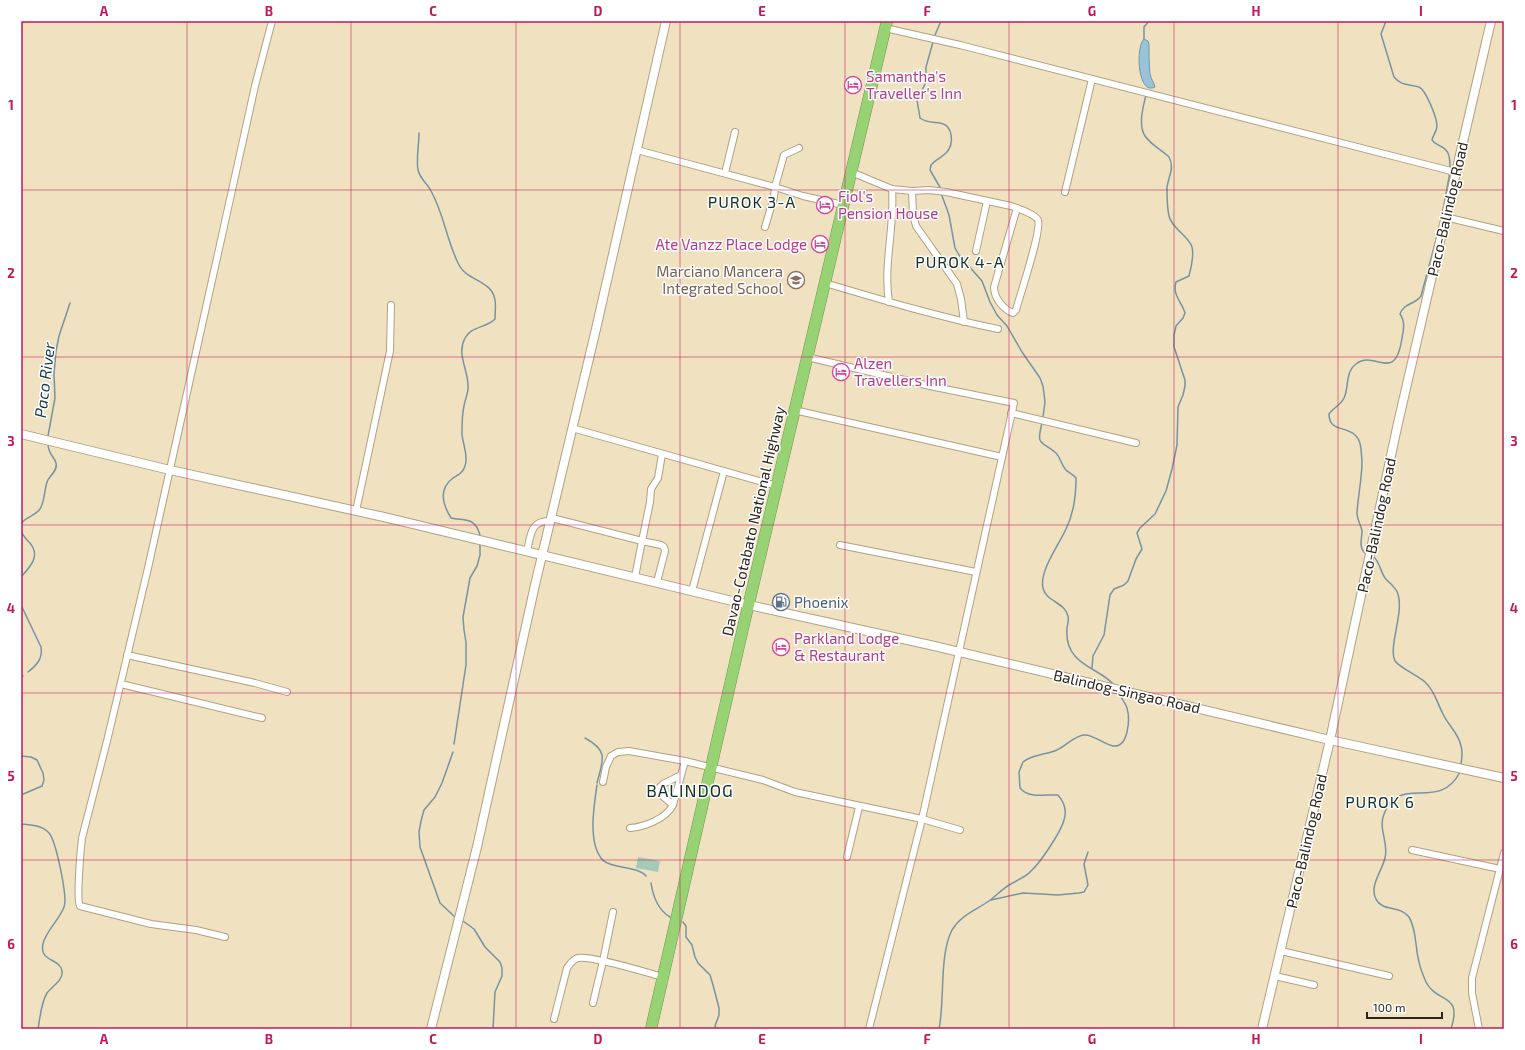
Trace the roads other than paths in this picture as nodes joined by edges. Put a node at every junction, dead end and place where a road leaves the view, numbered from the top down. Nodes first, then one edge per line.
1 (272, 21) edge
2 (666, 21) edge
3 (1491, 21) edge
4 (886, 25) edge
5 (1092, 79) junction
6 (735, 132) dead end
7 (799, 148) dead end
8 (637, 150) junction
9 (851, 172) junction
10 (1455, 172) junction
11 (725, 174) junction
12 (775, 187) junction
13 (892, 189) junction
14 (912, 191) junction
15 (1065, 192) dead end
16 (987, 201) junction
17 (844, 205) junction
18 (1017, 208) junction
19 (1445, 217) junction
20 (765, 227) dead end
21 (1504, 231) edge
22 (976, 251) dead end
23 (825, 283) junction
24 (889, 302) junction
25 (391, 305) dead end
26 (964, 322) junction
27 (998, 329) dead end
28 (807, 357) junction
29 (794, 410) junction
30 (1011, 414) junction
31 (572, 428) junction
32 (21, 434) edge
33 (1136, 443) dead end
34 (662, 454) junction
35 (1002, 457) junction
36 (170, 470) junction
37 (724, 471) junction
38 (777, 486) junction
39 (356, 511) junction
40 (551, 519) junction
41 (642, 540) junction
42 (840, 545) dead end
43 (527, 551) junction
44 (543, 555) junction
45 (976, 572) junction
46 (635, 577) junction
47 (657, 582) junction
48 (692, 591) junction
49 (749, 606) junction
50 (959, 651) junction
51 (127, 655) junction
52 (121, 684) junction
53 (286, 692) dead end
54 (262, 718) dead end
55 (1330, 740) junction
56 (685, 761) junction
57 (711, 768) junction
58 (681, 775) junction
59 (1504, 778) edge
60 (603, 782) dead end
61 (673, 805) junction
62 (859, 807) junction
63 (922, 820) junction
64 (630, 828) dead end
65 (960, 830) dead end
66 (1412, 850) dead end
67 (1504, 853) edge
68 (847, 857) dead end
69 (1500, 869) junction
70 (613, 912) dead end
71 (225, 937) dead end
72 (1281, 951) junction
73 (603, 961) junction
74 (1275, 976) junction
75 (1389, 976) dead end
76 (663, 977) junction
77 (1314, 985) dead end
78 (593, 1002) dead end
79 (554, 1019) dead end
80 (431, 1029) edge
81 (651, 1029) edge
82 (869, 1029) edge
83 (1262, 1029) edge
84 (1479, 1029) edge

1 - 36 street
2 - 8 street
3 - 10 street, Paco-Balindog Road
4 - 5 street
4 - 9 highway, Davao-Cotabato National Highway
5 - 10 street
5 - 15 street
6 - 11 street
7 - 12 street
8 - 11 street
8 - 31 street
9 - 13 street
9 - 17 highway, Davao-Cotabato National Highway
10 - 19 street, Paco-Balindog Road
11 - 12 street
12 - 17 street
12 - 20 street
13 - 14 street
13 - 24 street
14 - 16 street
14 - 26 street
16 - 18 street
16 - 22 street
17 - 23 highway, Davao-Cotabato National Highway
18 - 18 street
19 - 21 street
19 - 55 street, Paco-Balindog Road
23 - 24 street
23 - 28 highway, Davao-Cotabato National Highway
24 - 26 street
25 - 39 street
26 - 27 street
28 - 29 highway, Davao-Cotabato National Highway
28 - 30 street
29 - 35 street
29 - 38 highway, Davao-Cotabato National Highway
30 - 33 street
30 - 35 street
31 - 34 street
31 - 40 street
32 - 36 street, Balindog-Singao Road
34 - 37 street
34 - 41 street
35 - 45 street
36 - 39 street, Balindog-Singao Road
36 - 51 street
37 - 38 street
37 - 48 street
38 - 49 highway, Davao-Cotabato National Highway
39 - 43 street, Balindog-Singao Road
40 - 41 street
40 - 43 street
40 - 44 street
41 - 46 street
41 - 47 street
42 - 45 street
43 - 44 street, Balindog-Singao Road
44 - 46 street, Balindog-Singao Road
44 - 80 street
45 - 50 street
46 - 47 street, Balindog-Singao Road
47 - 48 street, Balindog-Singao Road
48 - 49 street, Balindog-Singao Road
49 - 50 street, Balindog-Singao Road
49 - 57 highway, Davao-Cotabato National Highway
50 - 55 street, Balindog-Singao Road
50 - 63 street
51 - 52 street
51 - 53 street
52 - 54 street
52 - 71 street
55 - 59 street, Balindog-Singao Road
55 - 72 street, Paco-Balindog Road
56 - 57 street
56 - 58 street
56 - 60 street
57 - 62 street
57 - 76 highway, Davao-Cotabato National Highway
58 - 61 street
58 - 61 street
61 - 64 street
62 - 63 street
62 - 68 street
63 - 65 street
63 - 82 street
66 - 69 street
67 - 69 street
69 - 84 street
70 - 73 street
72 - 74 street, Paco-Balindog Road
72 - 75 street
73 - 76 street
73 - 78 street
73 - 79 street
74 - 77 street
74 - 83 street, Paco-Balindog Road
76 - 81 highway, Davao-Cotabato National Highway

